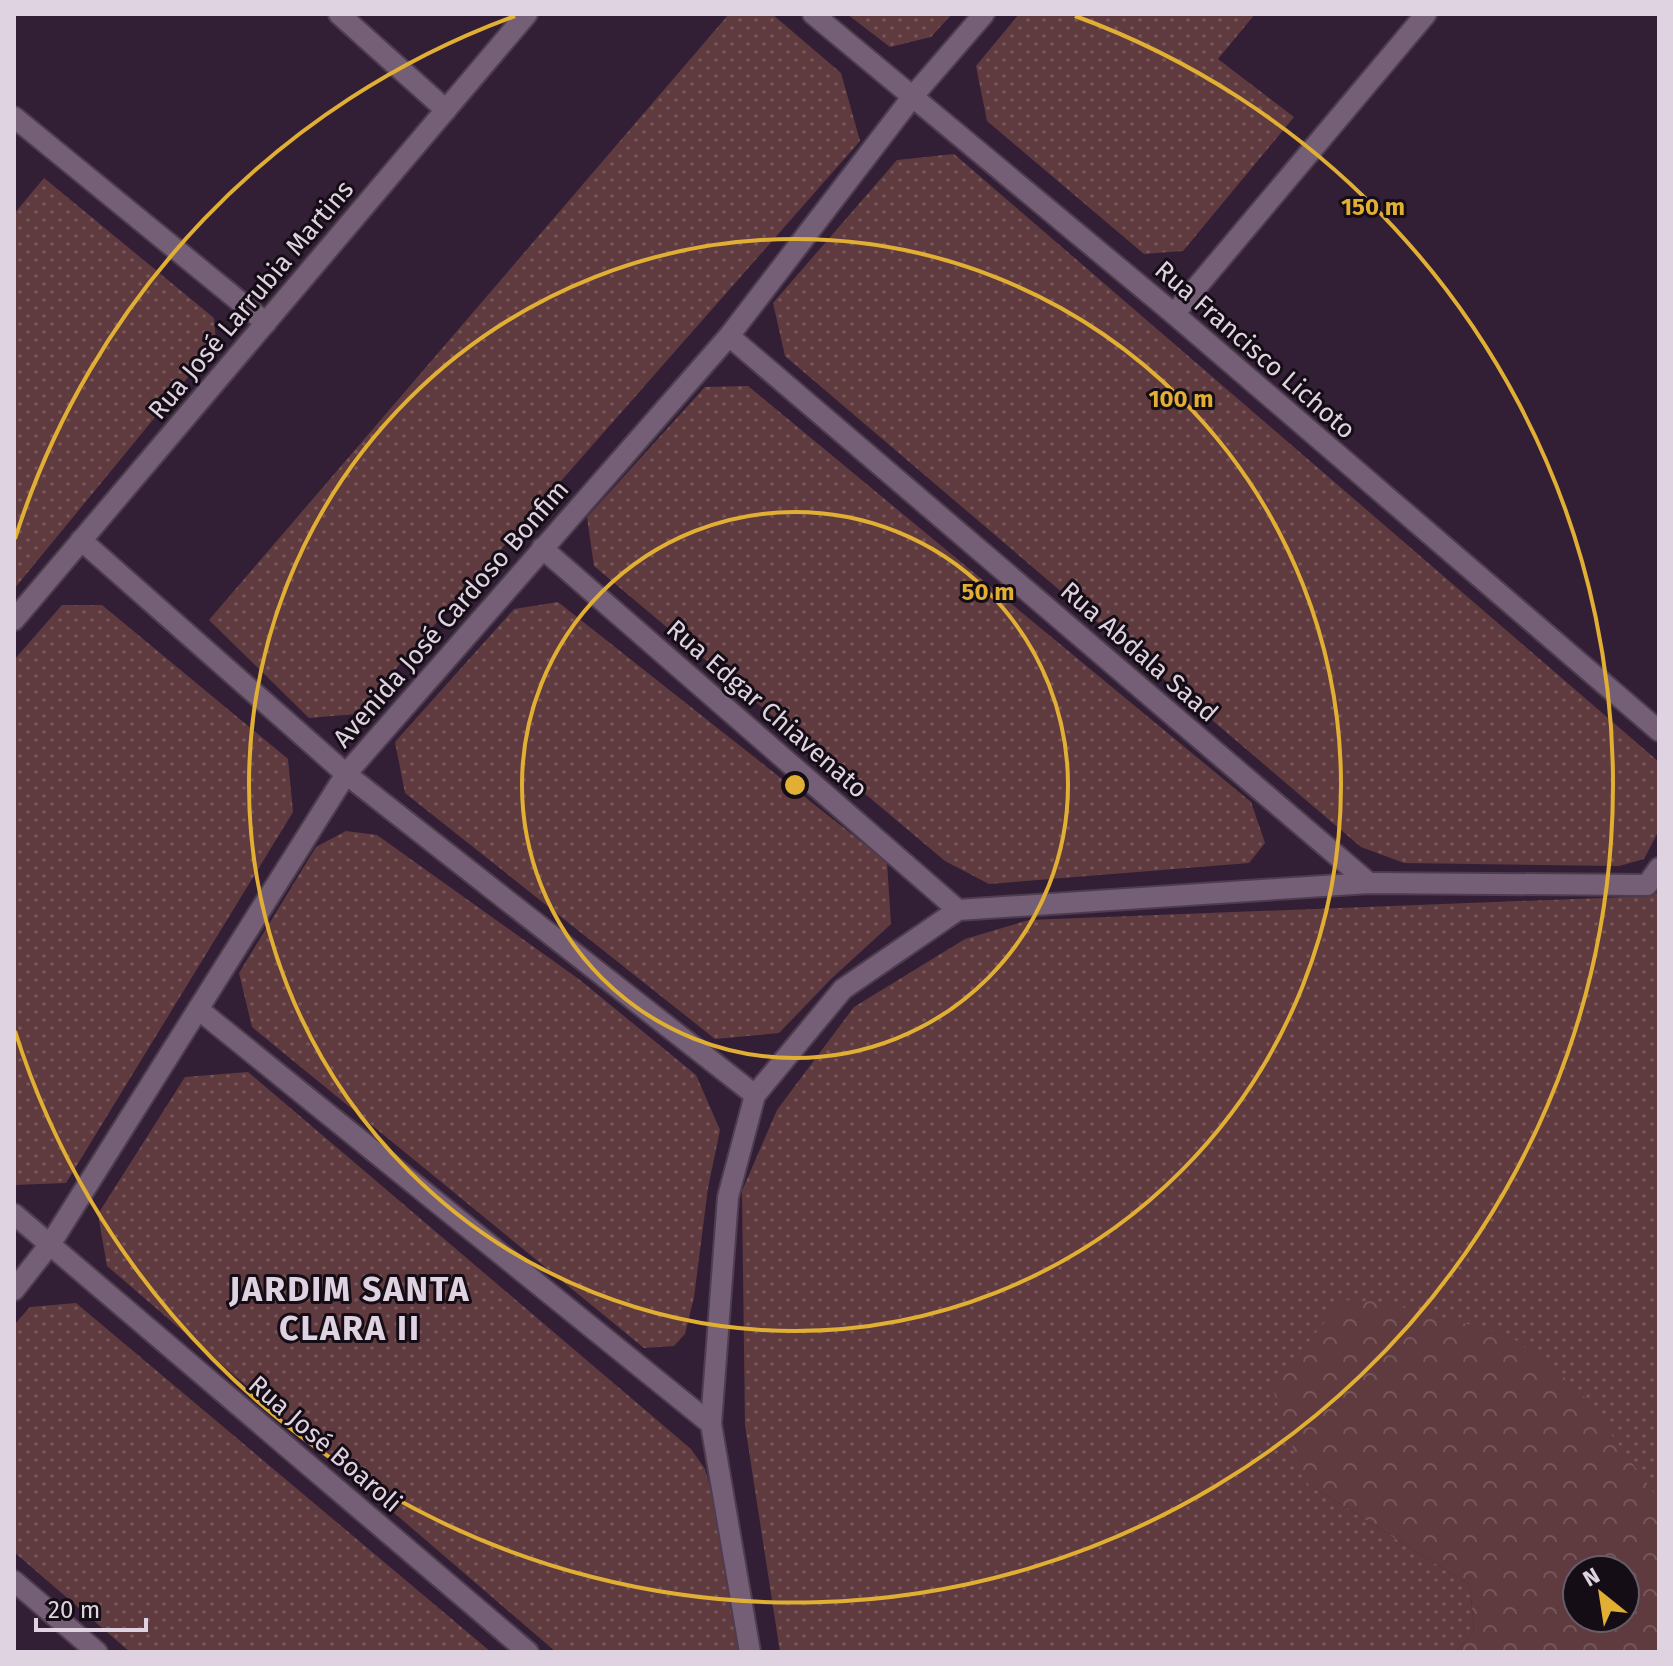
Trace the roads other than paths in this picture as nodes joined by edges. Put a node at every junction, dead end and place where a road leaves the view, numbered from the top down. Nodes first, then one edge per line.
1 (339, 14) edge
2 (527, 14) edge
3 (813, 14) edge
4 (984, 14) edge
5 (1426, 14) edge
6 (913, 96) junction
7 (446, 110) junction
8 (14, 117) edge
9 (1174, 314) junction
10 (266, 323) junction
11 (729, 336) junction
12 (81, 540) junction
13 (542, 548) junction
14 (14, 620) edge
15 (1659, 731) edge
16 (346, 774) junction
17 (1659, 868) edge
18 (1369, 883) junction
19 (958, 910) junction
20 (198, 1009) junction
21 (755, 1095) junction
22 (14, 1214) edge
23 (51, 1243) junction
24 (14, 1290) edge
25 (711, 1424) junction
26 (14, 1581) edge
27 (97, 1652) edge
28 (528, 1652) edge
29 (750, 1652) edge

1 - 7 street
2 - 7 street, Rua José Larrubia Martins
3 - 6 street, Rua Francisco Lichoto
4 - 6 street, Avenida José Cardoso Bonfim
5 - 9 street
6 - 9 street, Rua Francisco Lichoto
6 - 11 street, Avenida José Cardoso Bonfim
7 - 10 street, Rua José Larrubia Martins
8 - 10 street
9 - 15 street, Rua Francisco Lichoto
10 - 12 street, Rua José Larrubia Martins
11 - 13 street, Avenida José Cardoso Bonfim
11 - 18 street, Rua Abdala Saad
12 - 14 street, Rua José Larrubia Martins
12 - 16 street
13 - 16 street, Avenida José Cardoso Bonfim
13 - 19 street, Rua Edgar Chiavenato
16 - 20 street, Avenida José Cardoso Bonfim
16 - 21 street
17 - 18 street
18 - 19 street
19 - 21 street
20 - 23 street, Avenida José Cardoso Bonfim
20 - 25 street
21 - 25 street
22 - 23 street, Rua José Boaroli
23 - 24 street, Avenida José Cardoso Bonfim
23 - 28 street, Rua José Boaroli
25 - 29 street
26 - 27 street

